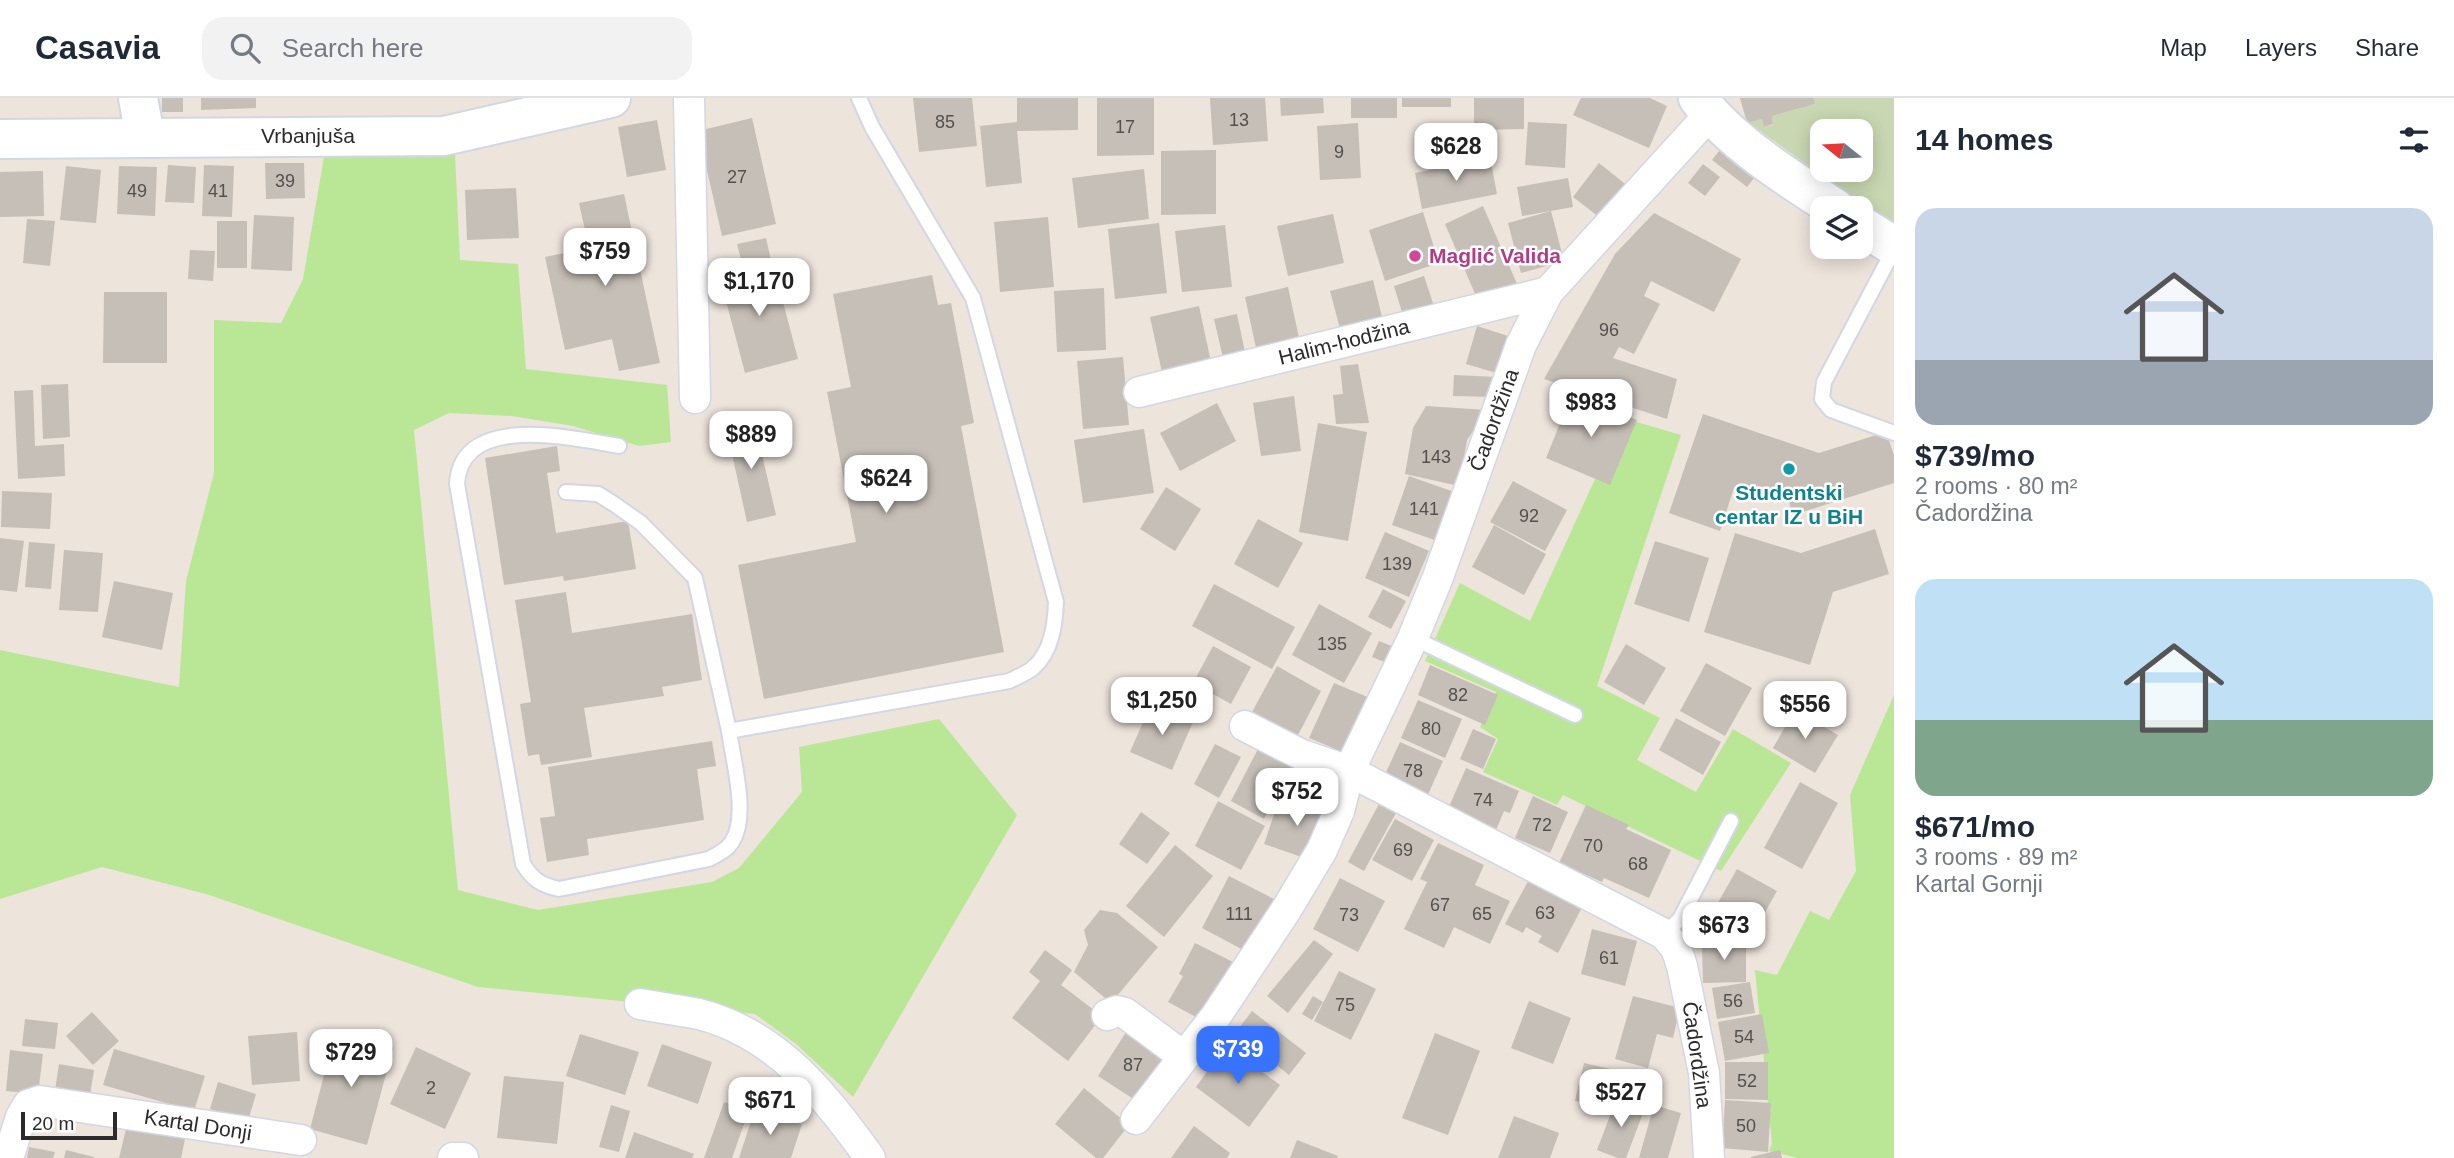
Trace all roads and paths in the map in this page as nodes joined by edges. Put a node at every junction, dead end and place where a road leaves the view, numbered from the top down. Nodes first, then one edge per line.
1 (138, 98) edge
2 (611, 98) edge
3 (689, 98) edge
4 (859, 98) edge
5 (1704, 106) edge
6 (145, 136) junction
7 (0, 139) edge
8 (1816, 196) edge
9 (1873, 234) edge
10 (1894, 248) edge
11 (1548, 292) junction
12 (1139, 392) dead end
13 (695, 398) dead end
14 (1894, 433) edge
15 (619, 446) dead end
16 (566, 492) dead end
17 (1413, 638) junction
18 (1575, 715) dead end
19 (1245, 726) dead end
20 (729, 731) junction
21 (1349, 771) junction
22 (1731, 821) dead end
23 (1664, 934) junction
24 (640, 1004) dead end
25 (1107, 1015) dead end
26 (1183, 1056) junction
27 (1136, 1119) dead end
28 (301, 1140) dead end
29 (8, 1158) edge
30 (453, 1158) edge
31 (463, 1158) edge
32 (870, 1158) edge
33 (1709, 1158) edge

1 - 6 street
2 - 6 street, Vrbanjuša
3 - 13 street
4 - 20 lane
5 - 8 street
5 - 11 street, Čadordžina
6 - 7 street, Vrbanjuša
9 - 10 street
10 - 14 lane
11 - 12 street, Halim-hodžina
11 - 17 street, Čadordžina
15 - 20 lane
16 - 20 lane
17 - 18 lane
17 - 21 street, Čadordžina
19 - 21 street
21 - 23 street
21 - 26 street, Čadordžina
22 - 23 lane
23 - 33 street, Čadordžina
24 - 32 street
25 - 26 street
26 - 27 street, Čadordžina
28 - 29 street, Kartal Donji
30 - 31 street

